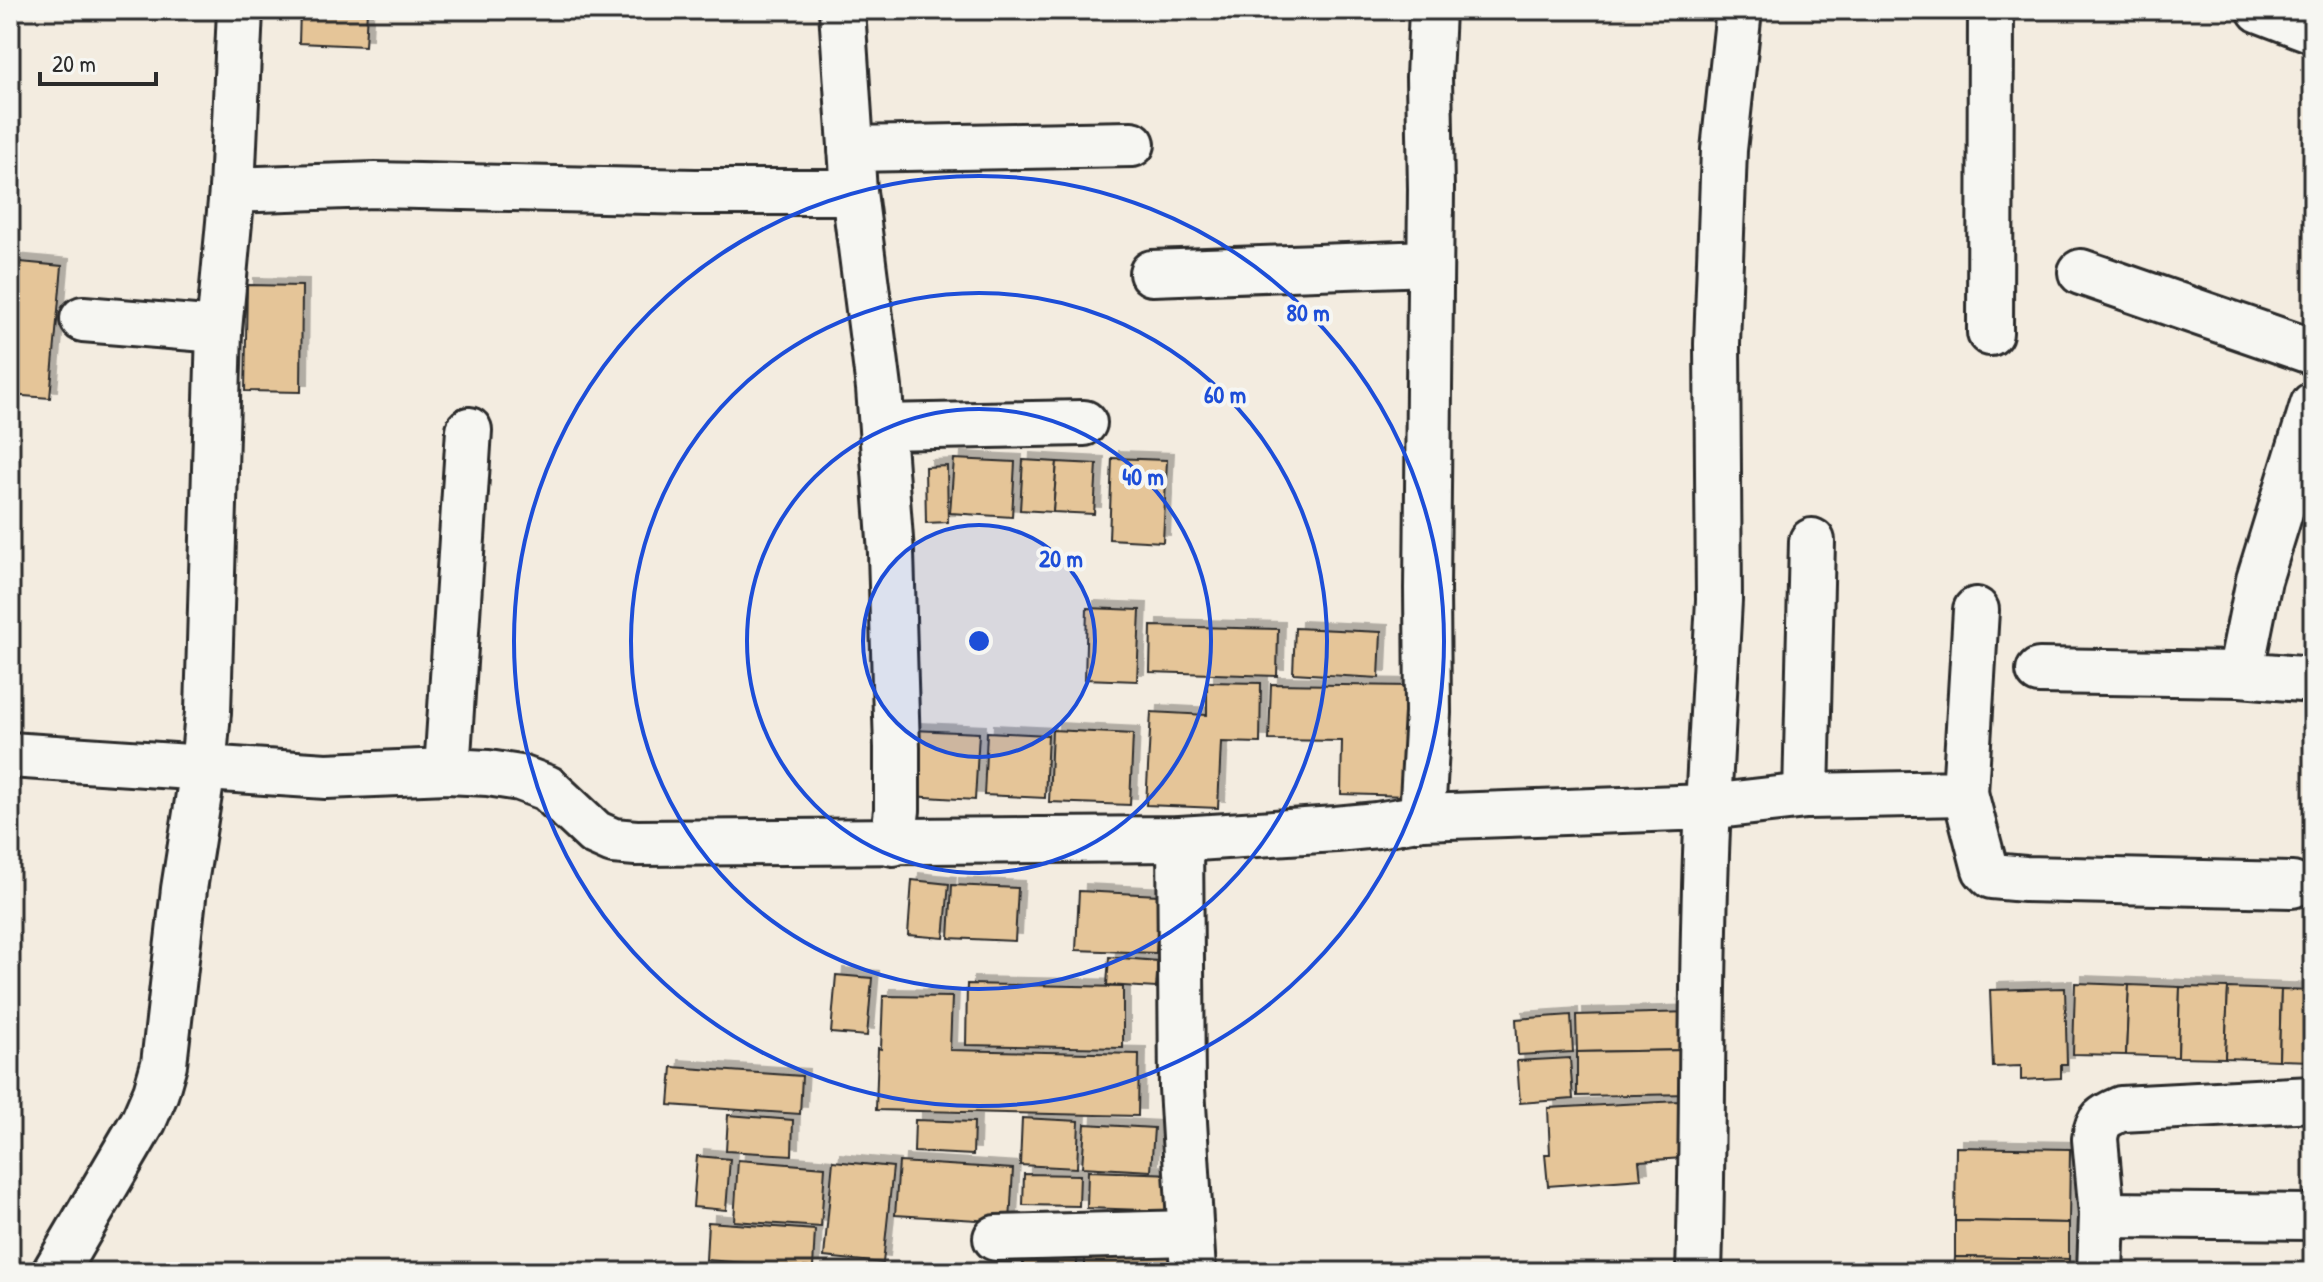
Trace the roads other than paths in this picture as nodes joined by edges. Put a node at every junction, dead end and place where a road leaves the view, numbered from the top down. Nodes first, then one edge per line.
1 (240, 10) edge
2 (842, 10) edge
3 (1432, 10) edge
4 (1739, 10) edge
5 (1991, 10) edge
6 (1132, 144) dead end
7 (851, 149) junction
8 (232, 190) junction
9 (854, 192) junction
10 (1430, 263) junction
11 (2081, 272) dead end
12 (1152, 273) dead end
13 (83, 319) dead end
14 (219, 330) junction
15 (1990, 333) dead end
16 (2313, 352) edge
17 (2313, 405) edge
18 (1084, 423) dead end
19 (882, 427) junction
20 (469, 430) dead end
21 (1812, 541) dead end
22 (1976, 610) dead end
23 (2039, 671) dead end
24 (2240, 674) junction
25 (2313, 680) edge
26 (10, 755) edge
27 (203, 769) junction
28 (447, 771) junction
29 (1965, 793) junction
30 (1806, 796) junction
31 (1708, 807) junction
32 (1422, 817) junction
33 (1180, 839) junction
34 (893, 843) junction
35 (2292, 885) dead end
36 (2313, 1099) edge
37 (2102, 1215) junction
38 (2313, 1217) edge
39 (996, 1238) dead end
40 (1192, 1252) edge
41 (55, 1272) edge
42 (1699, 1272) edge
43 (2100, 1272) edge

1 - 8 street
2 - 7 street
3 - 10 street
4 - 31 street
5 - 15 street
6 - 7 street
7 - 9 street
8 - 9 street
8 - 14 street
9 - 19 street
10 - 12 street
10 - 32 street
11 - 16 street
13 - 14 street
14 - 27 street
17 - 24 street
18 - 19 street
19 - 34 street
20 - 28 street
21 - 30 street
22 - 29 street
23 - 24 street
24 - 25 street
26 - 27 street
27 - 28 street
27 - 41 street
28 - 34 street
29 - 30 street
29 - 35 street
30 - 31 street
31 - 32 street
31 - 42 street
32 - 33 street
33 - 34 street
33 - 40 street
36 - 37 street
37 - 38 street
37 - 43 street
39 - 40 street

